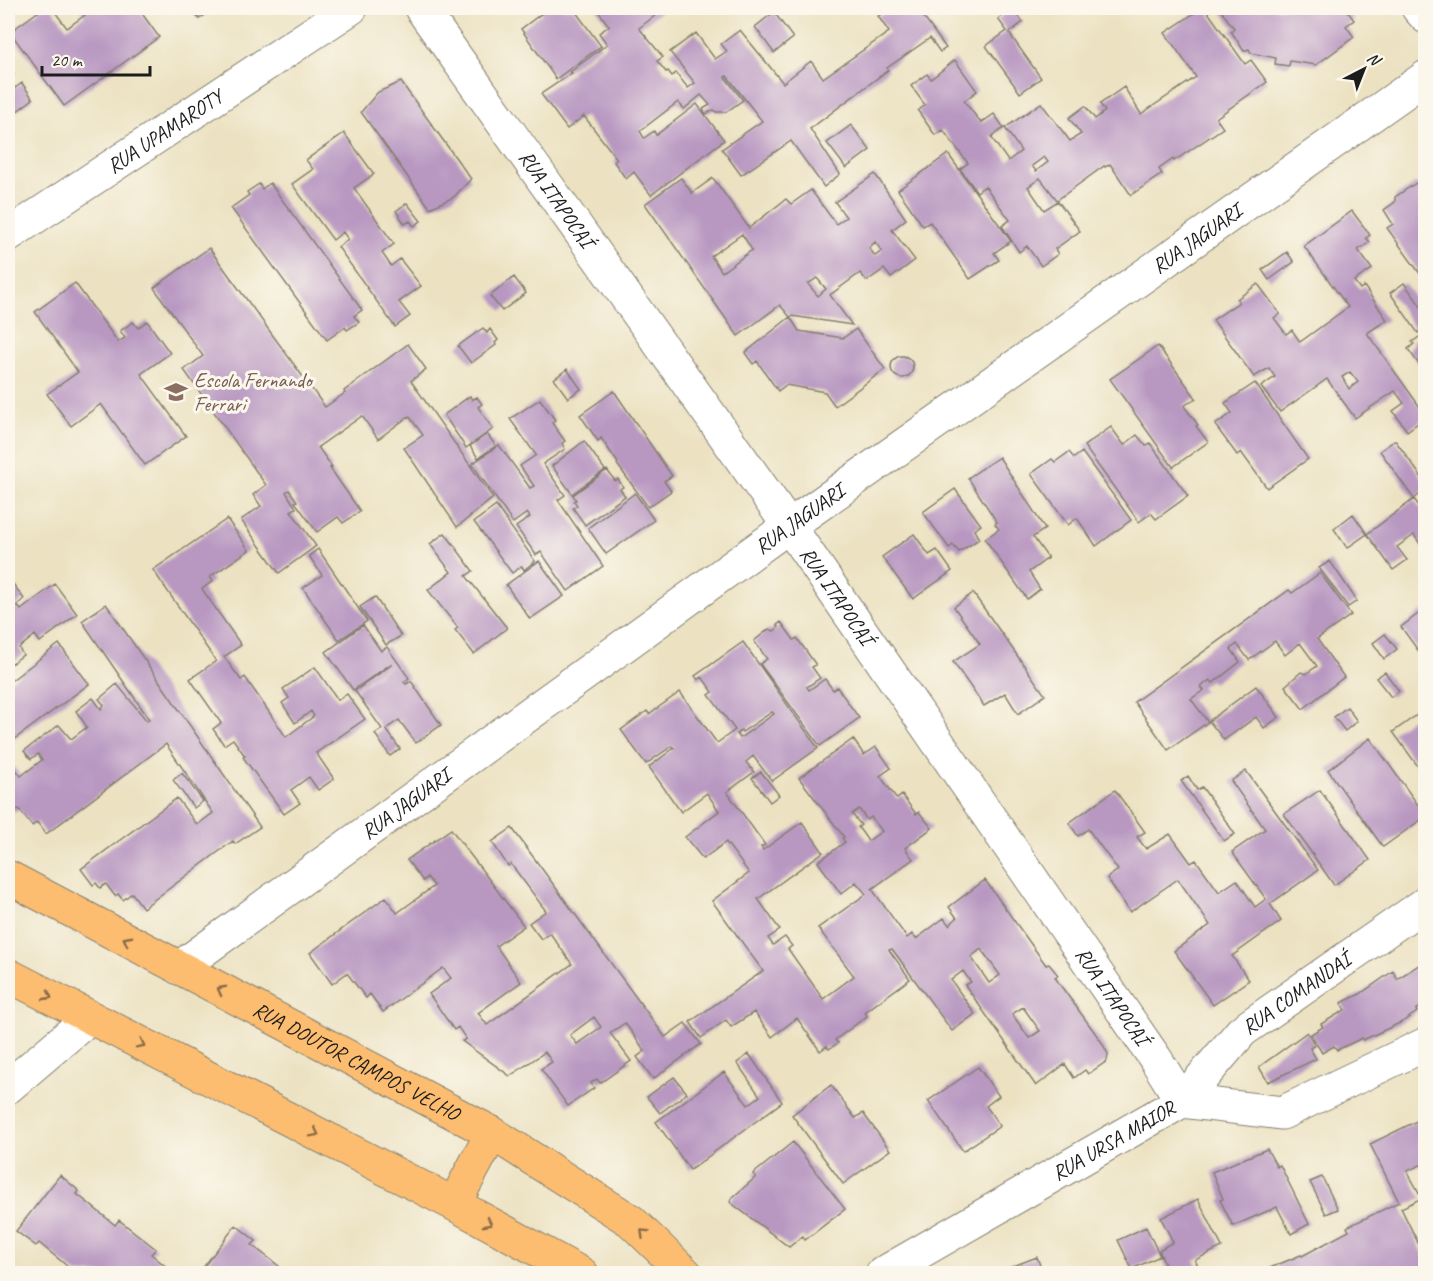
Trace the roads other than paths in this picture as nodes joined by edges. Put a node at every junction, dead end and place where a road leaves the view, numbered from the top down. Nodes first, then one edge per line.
1 (351, 8) edge
2 (421, 8) edge
3 (1418, 8) edge
4 (1425, 17) edge
5 (1425, 77) edge
6 (8, 235) edge
7 (789, 526) junction
8 (8, 877) edge
9 (1425, 903) edge
10 (179, 968) junction
11 (8, 975) edge
12 (89, 1018) junction
13 (1425, 1044) edge
14 (8, 1087) edge
15 (1182, 1101) junction
16 (492, 1133) junction
17 (454, 1204) junction
18 (582, 1274) edge
19 (686, 1274) edge
20 (882, 1274) edge

1 - 6 street, RUA UPAMAROTY
2 - 7 street, RUA ITAPOCAÍ
3 - 4 street
5 - 7 street, RUA JAGUARI
7 - 10 street, RUA JAGUARI
7 - 15 street, RUA ITAPOCAÍ
10 -> 8 main road, RUA DOUTOR CAMPOS VELHO
9 - 15 street, RUA COMANDAÍ
16 -> 10 main road, RUA DOUTOR CAMPOS VELHO
11 -> 12 main road
12 - 14 street
12 -> 17 main road
13 - 15 street, RUA URSA MAIOR
15 - 20 street, RUA URSA MAIOR
16 - 17 main road
19 -> 16 main road, RUA DOUTOR CAMPOS VELHO
17 -> 18 main road

